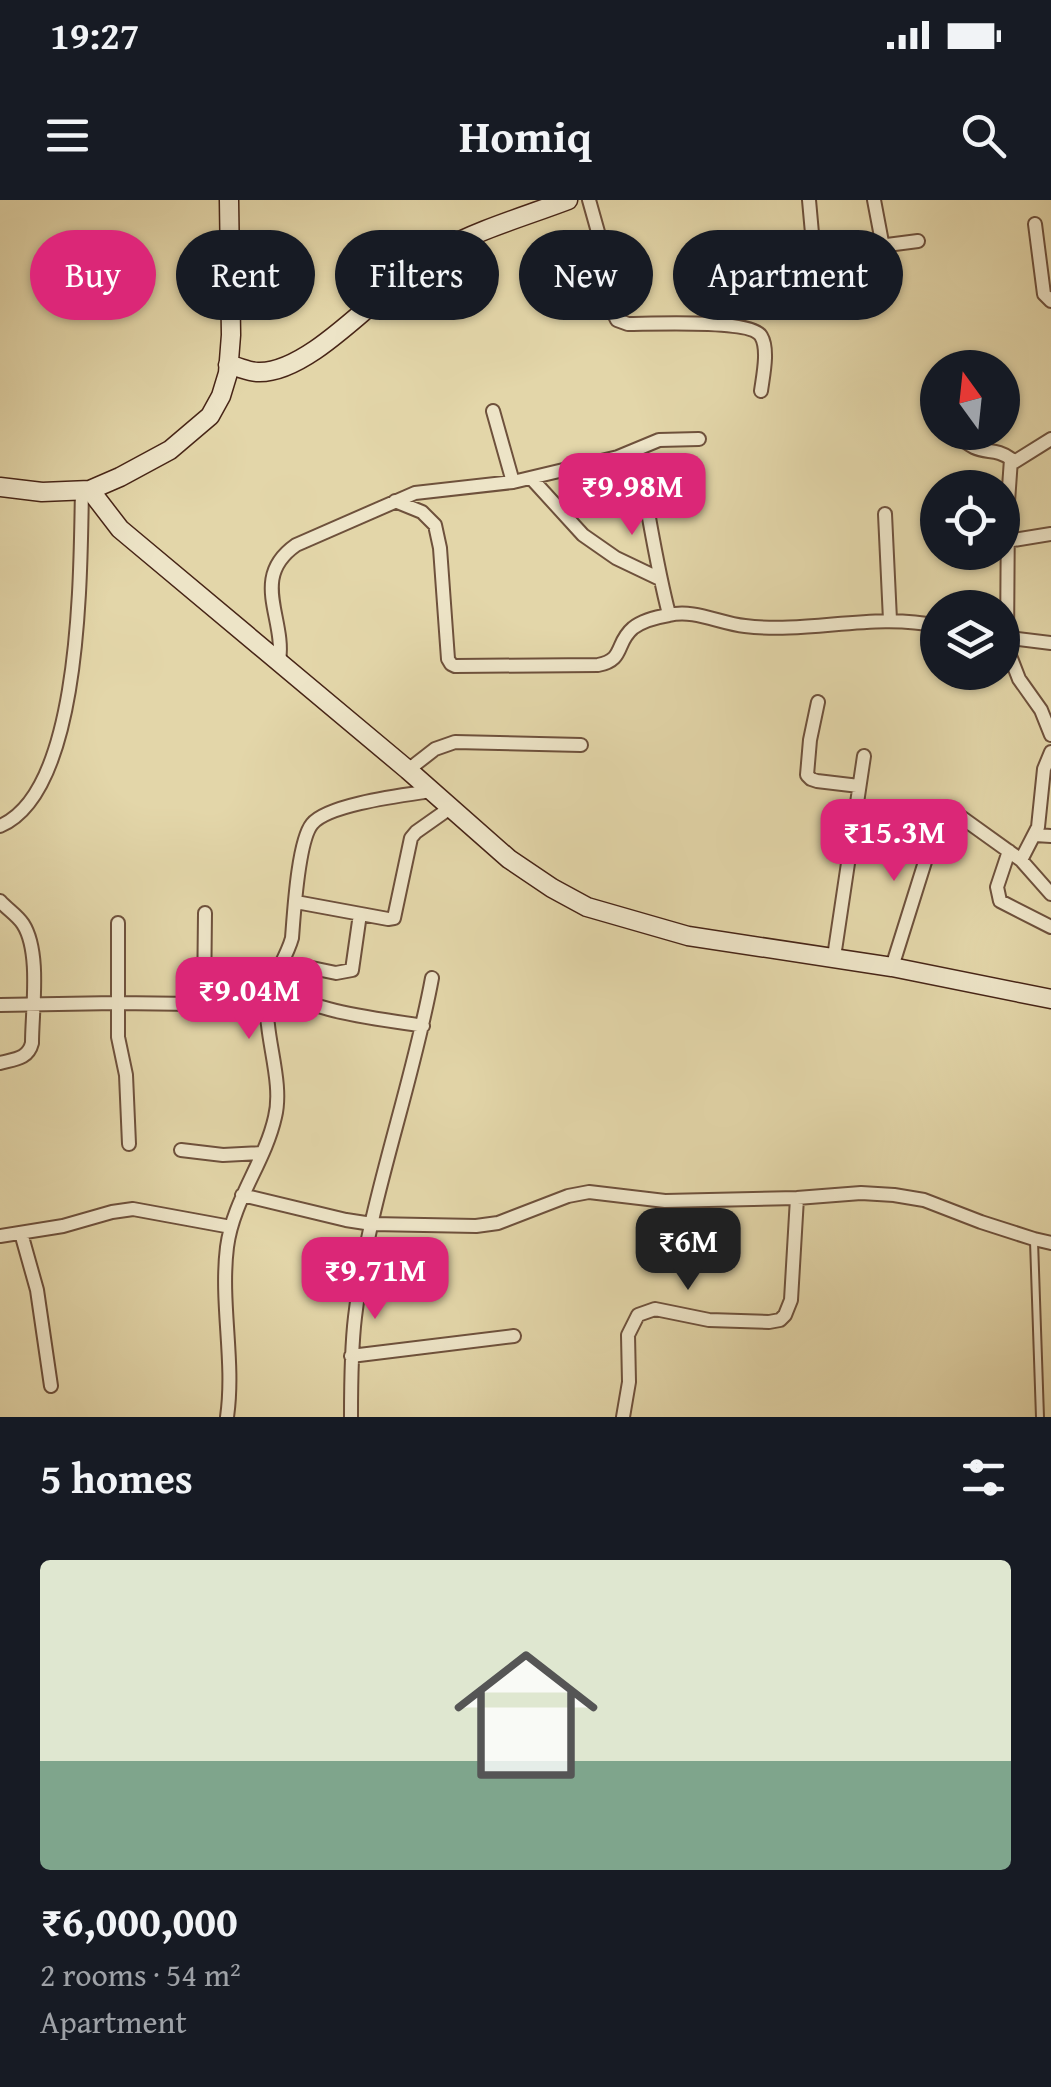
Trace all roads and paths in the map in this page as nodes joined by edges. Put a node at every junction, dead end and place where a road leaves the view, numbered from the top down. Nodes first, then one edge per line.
1 (229, 200) edge
2 (568, 200) edge
3 (588, 200) edge
4 (808, 200) edge
5 (874, 200) edge
6 (1035, 224) dead end
7 (811, 230) edge
8 (918, 240) dead end
9 (1051, 301) edge
10 (228, 364) junction
11 (761, 392) dead end
12 (493, 411) dead end
13 (699, 439) dead end
14 (1051, 439) edge
15 (983, 450) edge
16 (636, 451) junction
17 (1011, 464) junction
18 (1011, 470) edge
19 (531, 478) junction
20 (513, 482) junction
21 (0, 486) edge
22 (86, 491) junction
23 (396, 500) junction
24 (885, 514) dead end
25 (1051, 534) edge
26 (1020, 539) edge
27 (660, 580) junction
28 (670, 614) junction
29 (890, 620) junction
30 (920, 622) edge
31 (1020, 639) edge
32 (1051, 642) edge
33 (279, 661) junction
34 (1020, 680) edge
35 (818, 702) dead end
36 (1051, 735) edge
37 (581, 746) dead end
38 (1051, 752) edge
39 (864, 756) dead end
40 (408, 770) junction
41 (859, 786) junction
42 (431, 791) junction
43 (450, 808) junction
44 (855, 812) junction
45 (940, 814) junction
46 (0, 826) edge
47 (1035, 835) junction
48 (1051, 836) edge
49 (1015, 856) junction
50 (1051, 894) edge
51 (0, 901) edge
52 (296, 902) junction
53 (205, 913) dead end
54 (360, 914) junction
55 (118, 923) dead end
56 (1051, 927) edge
57 (834, 957) junction
58 (283, 962) junction
59 (892, 967) junction
60 (432, 978) dead end
61 (272, 983) junction
62 (1051, 996) edge
63 (116, 1003) junction
64 (32, 1004) junction
65 (204, 1004) junction
66 (0, 1005) edge
67 (266, 1005) junction
68 (423, 1026) junction
69 (0, 1063) edge
70 (129, 1144) dead end
71 (181, 1150) dead end
72 (262, 1153) junction
73 (242, 1195) junction
74 (797, 1198) junction
75 (372, 1224) junction
76 (231, 1227) junction
77 (21, 1234) junction
78 (0, 1236) edge
79 (1034, 1240) junction
80 (1051, 1243) edge
81 (514, 1336) dead end
82 (352, 1356) junction
83 (51, 1386) dead end
84 (227, 1417) edge
85 (351, 1417) edge
86 (622, 1417) edge
87 (1040, 1417) edge

1 - 10 street
2 - 10 street
3 - 11 street
4 - 7 street
5 - 8 street
6 - 9 street
10 - 22 street
12 - 20 street
13 - 16 street
14 - 17 street
15 - 17 street
16 - 19 street
16 - 27 street
17 - 18 street
19 - 20 street
19 - 27 street
20 - 23 street
21 - 22 street
22 - 33 street
22 - 46 street
23 - 28 street
23 - 33 street
24 - 29 street
25 - 26 street
27 - 28 street
28 - 29 street
29 - 30 street
31 - 32 street
33 - 40 street
34 - 36 street
35 - 41 street
37 - 40 street
38 - 47 street
39 - 41 street
40 - 42 street
41 - 44 street
42 - 43 street
42 - 52 street
43 - 54 street
43 - 57 street
44 - 45 street
44 - 57 street
45 - 49 street
45 - 59 street
47 - 48 street
47 - 49 street
49 - 50 street
49 - 56 street
51 - 64 street
52 - 54 street
52 - 58 street
53 - 65 street
54 - 58 street
55 - 63 street
57 - 59 street
58 - 61 street
59 - 62 street
60 - 68 street
61 - 67 street
61 - 68 street
63 - 64 street
63 - 65 street
63 - 70 street
64 - 66 street
64 - 69 street
65 - 67 street
67 - 72 street
68 - 75 street
71 - 72 street
72 - 73 street
73 - 75 street
73 - 76 street
74 - 75 street
74 - 79 street
74 - 86 street
75 - 82 street
76 - 77 street
76 - 84 street
77 - 78 street
77 - 83 street
79 - 80 street
79 - 87 lane
81 - 82 street
82 - 85 street

